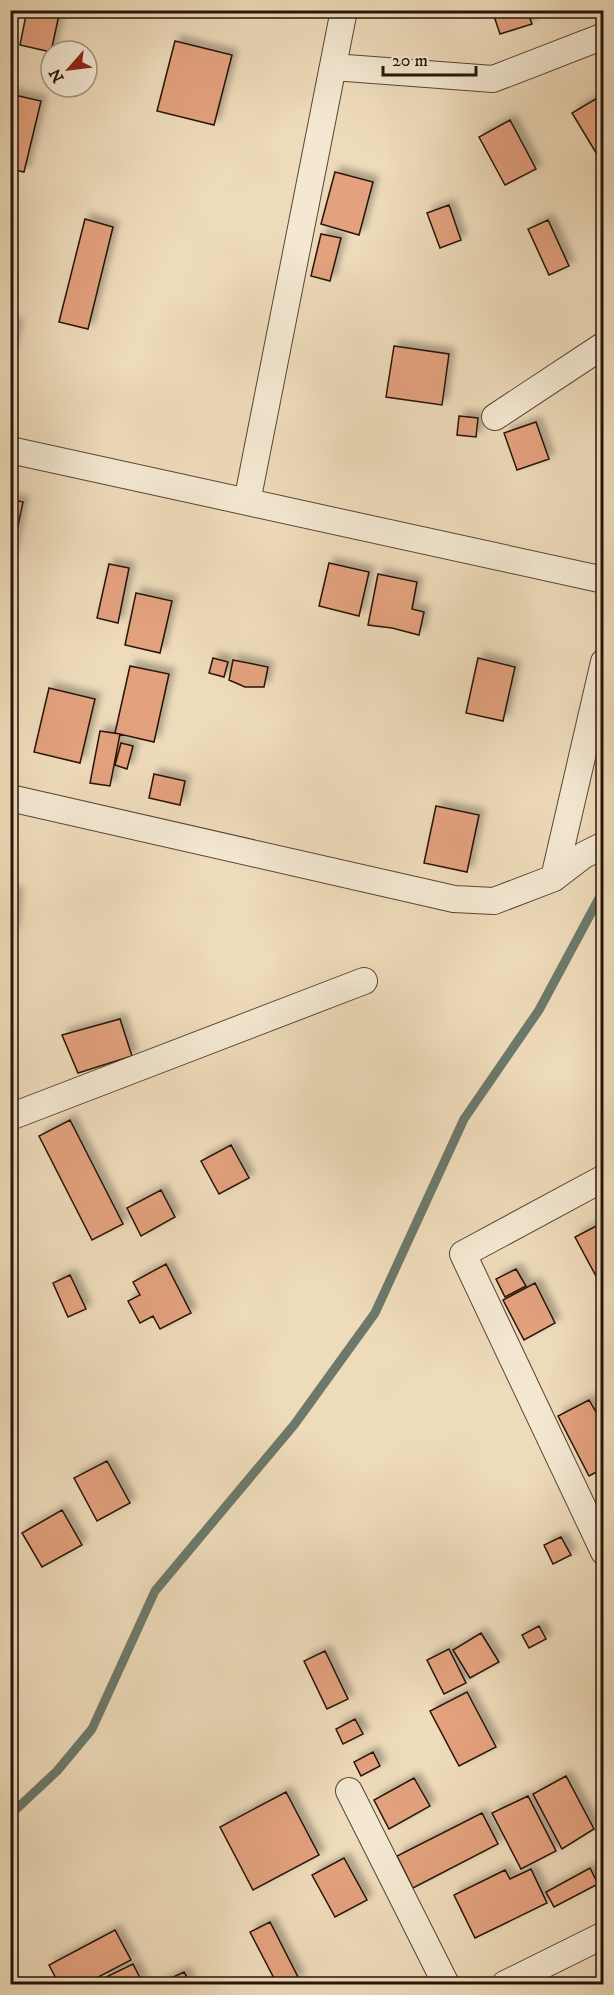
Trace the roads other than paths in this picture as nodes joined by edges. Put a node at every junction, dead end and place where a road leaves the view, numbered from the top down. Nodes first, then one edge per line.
1 (344, 10) edge
2 (603, 36) edge
3 (333, 67) junction
4 (603, 345) edge
5 (495, 417) dead end
6 (10, 450) edge
7 (247, 502) junction
8 (603, 580) edge
9 (603, 662) edge
10 (10, 798) edge
11 (603, 845) edge
12 (554, 878) junction
13 (364, 981) dead end
14 (10, 1117) edge
15 (603, 1178) edge
16 (601, 1540) edge
17 (349, 1791) dead end
18 (603, 1935) edge
19 (446, 1984) edge
20 (506, 1984) edge

1 - 3 street
2 - 3 street
3 - 7 street
4 - 5 street
6 - 7 street
7 - 8 street
9 - 12 street
10 - 12 street
11 - 12 street
13 - 14 street
15 - 16 street
17 - 19 street
18 - 20 street

